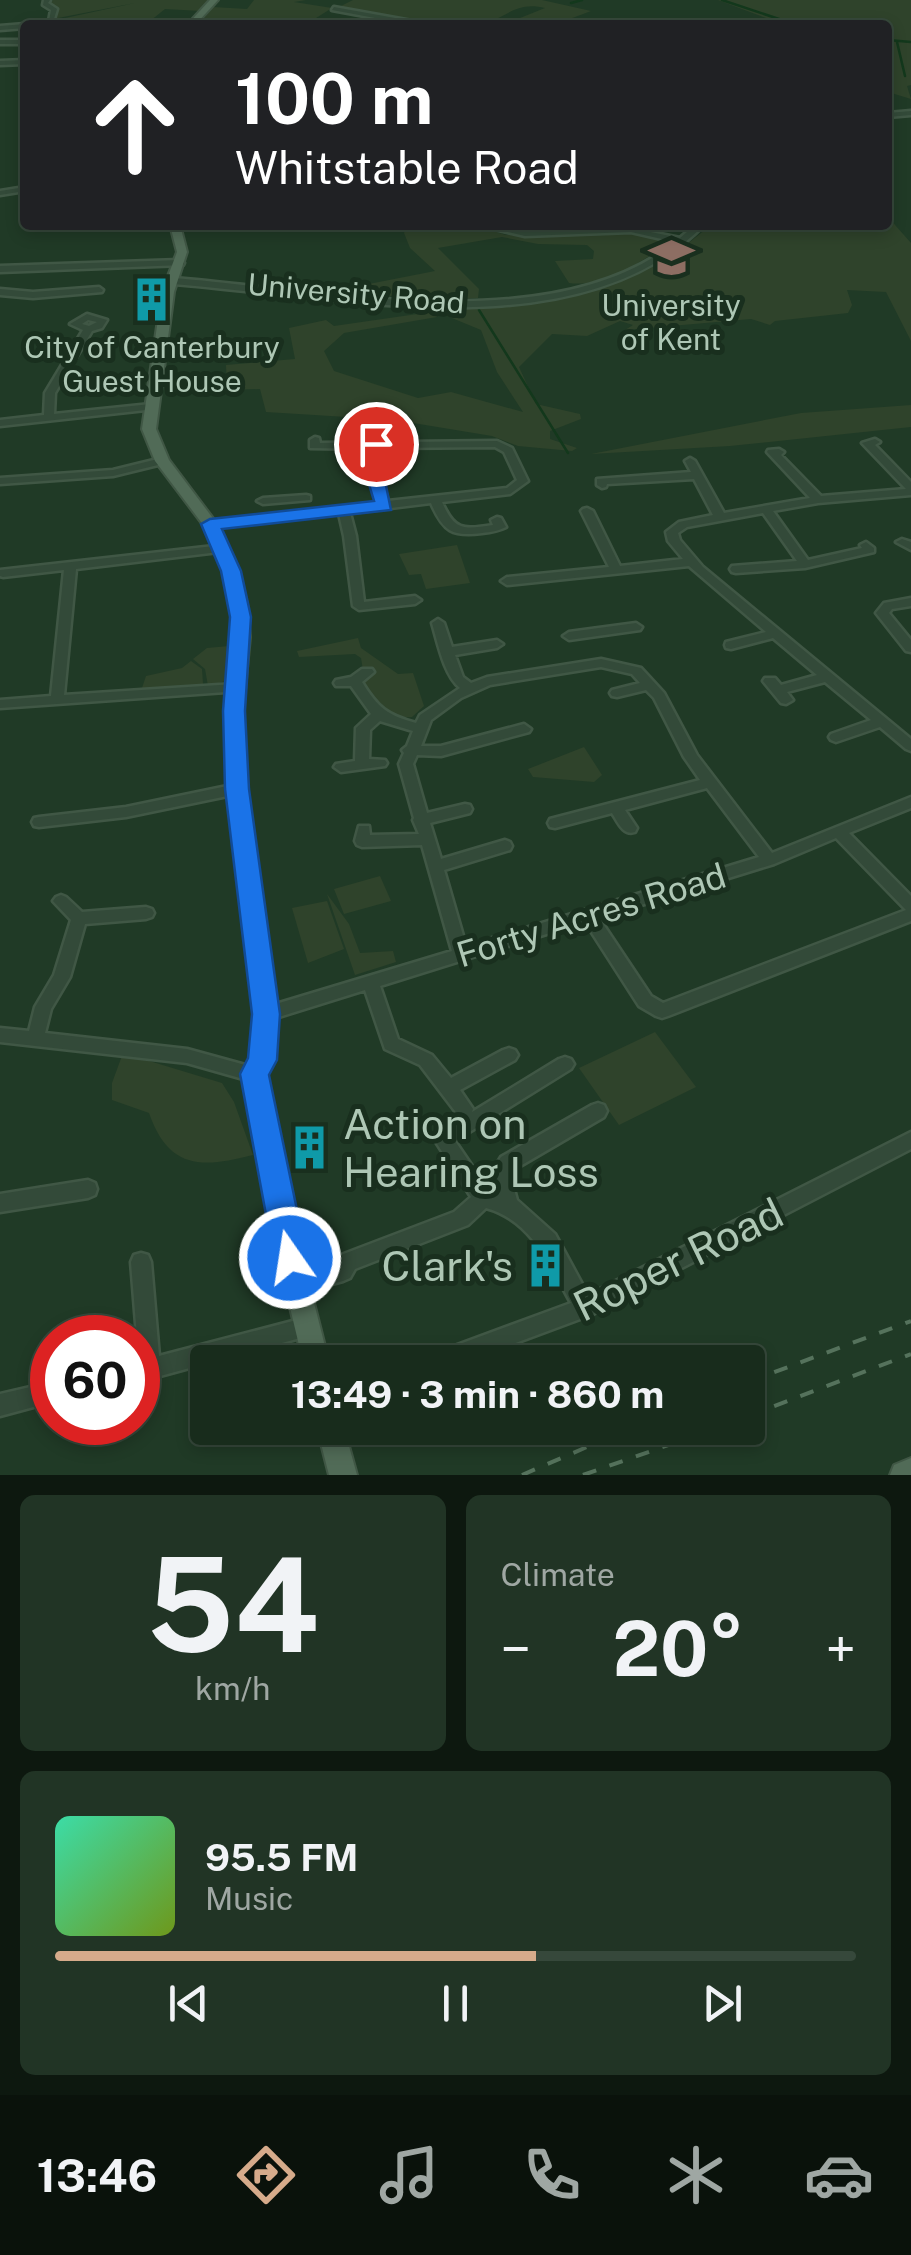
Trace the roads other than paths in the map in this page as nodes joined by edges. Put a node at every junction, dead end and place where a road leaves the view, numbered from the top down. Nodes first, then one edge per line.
1 (48, 0) edge
2 (214, 0) edge
3 (334, 9) dead end
4 (372, 16) junction
5 (51, 20) edge
6 (196, 20) edge
7 (359, 20) edge
8 (395, 20) edge
9 (177, 230) edge
10 (505, 230) edge
11 (631, 230) edge
12 (631, 230) edge
13 (694, 230) edge
14 (682, 241) junction
15 (180, 263) junction
16 (0, 269) edge
17 (172, 281) junction
18 (94, 289) dead end
19 (0, 292) edge
20 (88, 329) dead end
21 (151, 407) junction
22 (49, 418) junction
23 (0, 423) edge
24 (314, 440) dead end
25 (875, 442) dead end
26 (376, 444) junction
27 (779, 452) dead end
28 (162, 461) junction
29 (690, 462) dead end
30 (698, 475) junction
31 (0, 481) edge
32 (602, 485) dead end
33 (911, 490) edge
34 (306, 498) dead end
35 (435, 500) junction
36 (818, 500) junction
37 (384, 506) junction
38 (344, 510) junction
39 (766, 510) junction
40 (588, 511) dead end
41 (720, 517) junction
42 (275, 518) junction
43 (498, 520) dead end
44 (210, 524) junction
45 (866, 545) dead end
46 (222, 549) junction
47 (690, 562) junction
48 (805, 564) junction
49 (70, 566) junction
50 (736, 569) dead end
51 (618, 571) junction
52 (13, 572) dead end
53 (507, 581) dead end
54 (415, 600) dead end
55 (911, 602) edge
56 (438, 624) dead end
57 (636, 626) dead end
58 (606, 631) junction
59 (774, 634) junction
60 (569, 636) dead end
61 (497, 644) dead end
62 (732, 645) dead end
63 (911, 648) edge
64 (446, 652) junction
65 (612, 664) junction
66 (826, 677) junction
67 (354, 679) dead end
68 (651, 685) junction
69 (235, 688) junction
70 (468, 688) junction
71 (778, 690) dead end
72 (617, 693) dead end
73 (57, 701) junction
74 (0, 704) edge
75 (377, 716) junction
76 (881, 722) junction
77 (418, 728) junction
78 (524, 729) dead end
79 (837, 738) dead end
80 (911, 746) edge
81 (408, 750) junction
82 (380, 762) dead end
83 (362, 764) junction
84 (341, 766) dead end
85 (710, 782) junction
86 (237, 789) junction
87 (911, 802) edge
88 (615, 806) junction
89 (466, 809) dead end
90 (420, 820) junction
91 (39, 822) dead end
92 (555, 823) dead end
93 (630, 828) dead end
94 (364, 830) dead end
95 (840, 834) junction
96 (425, 839) junction
97 (504, 846) dead end
98 (769, 860) junction
99 (434, 867) junction
100 (911, 906) edge
101 (146, 913) dead end
102 (589, 915) junction
103 (911, 915) edge
104 (461, 954) junction
105 (371, 983) junction
106 (266, 1014) junction
107 (0, 1034) edge
108 (36, 1037) junction
109 (504, 1063) dead end
110 (565, 1064) dead end
111 (254, 1074) junction
112 (448, 1088) junction
113 (464, 1110) dead end
114 (598, 1111) dead end
115 (908, 1145) edge
116 (88, 1188) dead end
117 (483, 1198) junction
118 (0, 1203) edge
119 (509, 1206) junction
120 (141, 1262) dead end
121 (298, 1283) junction
122 (584, 1308) junction
123 (142, 1315) edge
124 (308, 1327) junction
125 (312, 1345) edge
126 (484, 1345) edge
127 (160, 1366) edge
128 (30, 1398) edge
129 (0, 1405) edge
130 (335, 1445) edge
131 (911, 1472) edge
132 (343, 1475) edge
133 (904, 1475) edge

1 - 5 street
2 - 6 main road
3 - 4 street
4 - 7 street
4 - 8 street
9 - 15 main road
10 - 11 street
12 - 14 street
13 - 14 street, University Road
14 - 17 street, University Road
15 - 16 street
15 - 17 main road
17 - 21 main road
18 - 19 street
20 - 22 street
21 - 22 street
21 - 28 main road
22 - 23 street
24 - 26 street
25 - 33 street
26 - 35 street
26 - 37 street
27 - 36 street
28 - 31 street
28 - 44 main road
29 - 30 street
30 - 32 street
30 - 41 street
33 - 36 street
34 - 42 street
35 - 37 street
35 - 43 street
36 - 39 street
37 - 38 street
38 - 42 street
38 - 54 street
39 - 41 street
39 - 48 street
40 - 51 street
41 - 47 street
42 - 44 street
44 - 46 main road
45 - 48 street
46 - 49 street
46 - 69 main road
47 - 51 street
47 - 59 street
48 - 50 street
49 - 52 street
49 - 73 street
51 - 53 street
55 - 63 street
56 - 64 street
57 - 58 street
58 - 60 street
58 - 65 street
59 - 62 street
59 - 66 street
61 - 64 street
64 - 70 street
65 - 68 street
65 - 70 street
66 - 71 street
66 - 76 street
67 - 75 street
68 - 72 street
68 - 85 street
69 - 73 street
69 - 86 main road
70 - 77 street
73 - 74 street
75 - 77 street
75 - 83 street
76 - 79 street
76 - 80 street
77 - 81 street
78 - 81 street
81 - 90 street
82 - 83 street
83 - 84 street
85 - 88 street
85 - 98 street
86 - 91 street
86 - 106 main road
87 - 95 street, Forty Acres Road
88 - 92 street
88 - 93 street
89 - 90 street
90 - 96 street
94 - 96 street
95 - 98 street, Forty Acres Road
95 - 100 street
96 - 99 street
97 - 99 street
98 - 102 street, Forty Acres Road
99 - 104 street
101 - 108 street
102 - 103 street
102 - 104 street, Forty Acres Road
104 - 105 street, Forty Acres Road
105 - 106 street, Forty Acres Road
105 - 112 street
106 - 111 main road
107 - 108 street
108 - 111 street
109 - 112 street
110 - 117 street
111 - 121 main road
112 - 113 street
114 - 119 street
115 - 122 street, Roper Road
116 - 118 street
117 - 119 street
117 - 121 street
119 - 122 street
120 - 123 street
121 - 124 main road
122 - 126 street, Roper Road
124 - 125 main road
124 - 127 street
128 - 129 street
130 - 132 main road
131 - 133 main road

